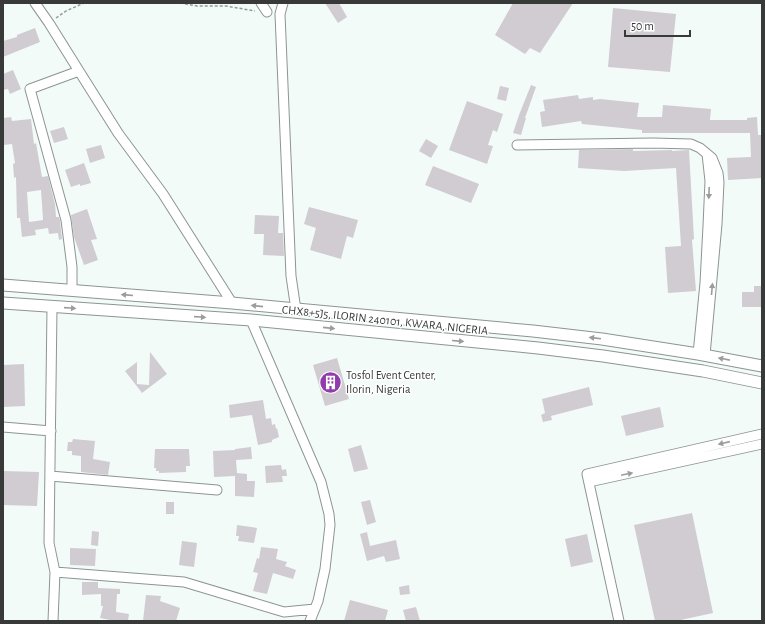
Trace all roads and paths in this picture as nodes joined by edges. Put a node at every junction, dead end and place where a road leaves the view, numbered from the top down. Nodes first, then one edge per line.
1 (35, 3) edge
2 (84, 3) edge
3 (180, 3) edge
4 (261, 3) edge
5 (283, 3) edge
6 (267, 12) joint
7 (49, 22) junction
8 (79, 71) junction
9 (516, 146) dead end
10 (3, 286) edge
11 (72, 290) junction
12 (3, 303) edge
13 (232, 304) junction
14 (52, 307) junction
15 (296, 310) junction
16 (251, 320) junction
17 (701, 355) junction
18 (762, 366) edge
19 (762, 383) edge
20 (3, 427) edge
21 (51, 431) junction
22 (762, 434) edge
23 (762, 444) edge
24 (50, 476) junction
25 (588, 478) junction
26 (217, 490) dead end
27 (55, 572) junction
28 (315, 609) junction
29 (53, 621) edge
30 (310, 621) edge
31 (619, 621) edge

1 - 7 street
2 - 7 path
3 - 6 path
4 - 6 street
5 - 15 street
7 - 8 street
8 - 11 street
8 - 13 street
9 - 17 street
10 - 11 main road, CHX8+5J5, ILORIN 240101, KWARA, NIGERIA
13 -> 11 main road, CHX8+5J5, ILORIN 240101, KWARA, NIGERIA
12 - 14 main road, CHX8+5J5, ILORIN 240101, KWARA, NIGERIA
15 -> 13 main road, CHX8+5J5, ILORIN 240101, KWARA, NIGERIA
14 -> 16 main road, CHX8+5J5, ILORIN 240101, KWARA, NIGERIA
14 - 21 street
17 -> 15 main road, CHX8+5J5, ILORIN 240101, KWARA, NIGERIA
16 -> 19 main road, CHX8+5J5, ILORIN 240101, KWARA, NIGERIA
16 - 28 street
18 -> 17 main road, CHX8+5J5, ILORIN 240101, KWARA, NIGERIA
20 - 21 street
21 - 24 street
22 -> 25 street
25 -> 23 street
24 - 26 street
24 - 27 street
25 - 31 street
27 - 28 street
27 - 29 street
28 - 30 street

